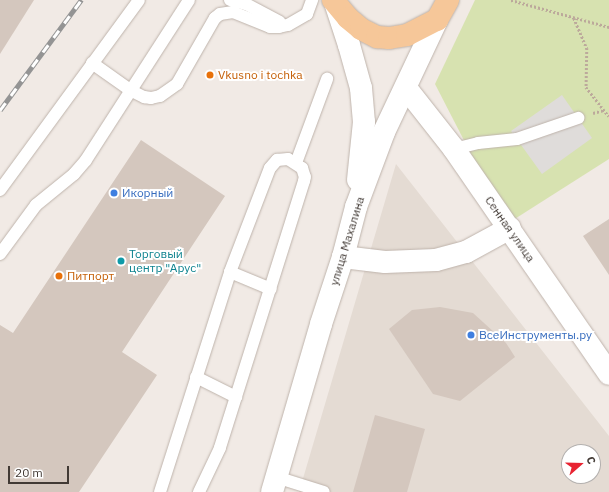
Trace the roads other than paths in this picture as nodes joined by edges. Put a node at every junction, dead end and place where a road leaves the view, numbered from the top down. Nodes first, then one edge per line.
1 (140, 0) edge
2 (189, 0) edge
3 (230, 0) edge
4 (312, 0) edge
5 (448, 0) edge
6 (334, 1) edge
7 (437, 20) junction
8 (288, 25) junction
9 (92, 63) junction
10 (327, 79) dead end
11 (406, 88) junction
12 (130, 90) junction
13 (578, 118) dead end
14 (454, 149) junction
15 (296, 162) junction
16 (0, 190) edge
17 (356, 207) junction
18 (510, 228) junction
19 (0, 254) edge
20 (343, 257) junction
21 (230, 272) junction
22 (271, 289) junction
23 (609, 374) edge
24 (196, 377) junction
25 (236, 397) junction
26 (274, 484) edge
27 (160, 492) edge
28 (200, 492) edge
29 (324, 492) edge

1 - 9 lane
2 - 12 lane
3 - 8 lane
4 - 8 lane
5 - 7 main road, улица Махалина
6 - 7 main road
6 - 17 street
7 - 11 street, улица Махалина
8 - 12 lane
9 - 12 lane
9 - 16 lane
10 - 15 lane
11 - 14 street, Сенная улица
11 - 17 street, улица Махалина
12 - 19 lane
13 - 14 lane
14 - 18 street, Сенная улица
15 - 21 lane
15 - 22 lane
17 - 20 street, улица Махалина
18 - 20 street
18 - 23 street, Сенная улица
20 - 26 street, улица Махалина
21 - 22 lane
21 - 24 lane
22 - 25 lane
24 - 25 lane
24 - 27 lane
25 - 28 lane
26 - 29 lane

